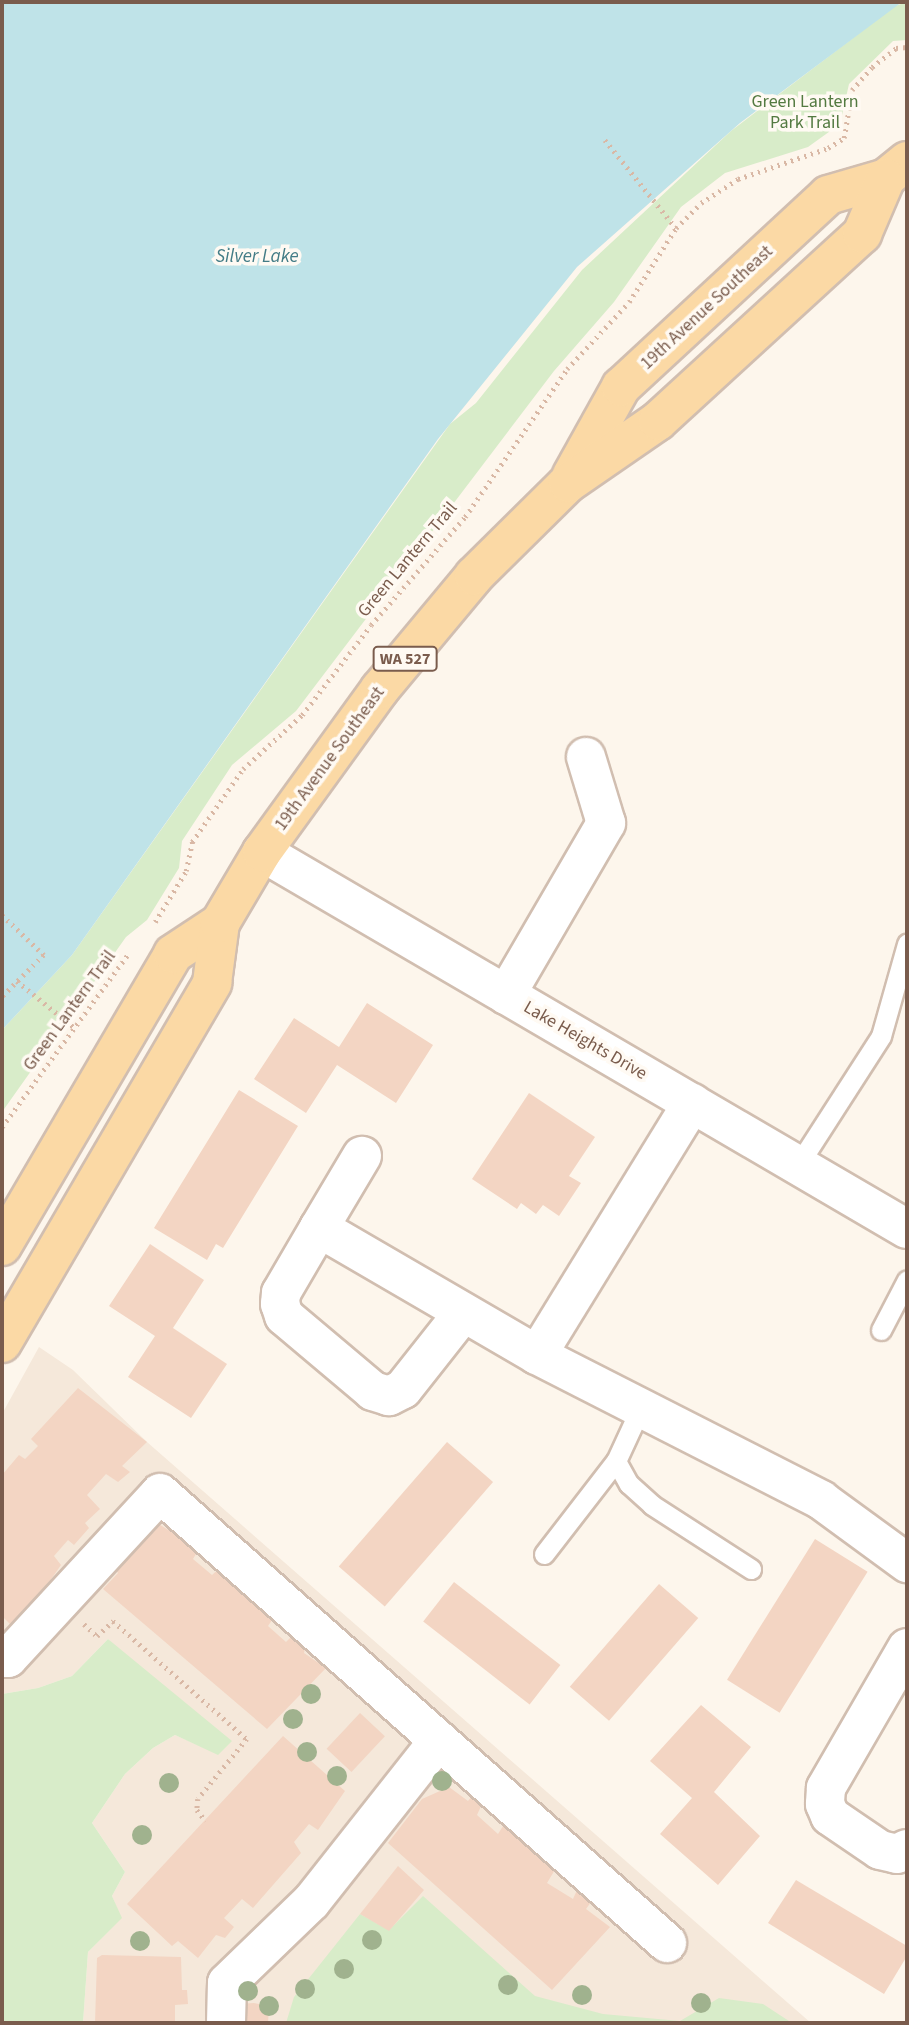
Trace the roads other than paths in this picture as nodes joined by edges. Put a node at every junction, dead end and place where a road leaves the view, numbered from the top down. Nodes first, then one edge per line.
1 (897, 169) edge
2 (568, 483) junction
3 (586, 757) dead end
4 (262, 852) junction
5 (220, 923) junction
6 (907, 944) edge
7 (506, 995) junction
8 (692, 1103) junction
9 (362, 1156) dead end
10 (799, 1166) junction
11 (319, 1228) junction
12 (907, 1229) edge
13 (2, 1246) edge
14 (907, 1280) edge
15 (463, 1313) junction
16 (881, 1330) dead end
17 (2, 1343) edge
18 (537, 1355) junction
19 (641, 1407) junction
20 (616, 1461) junction
21 (544, 1554) dead end
22 (907, 1563) edge
23 (751, 1569) dead end
24 (907, 1648) edge
25 (5, 1658) edge
26 (439, 1740) junction
27 (907, 1849) edge
28 (667, 1943) dead end
29 (226, 2023) edge

1 - 2 main road, 19th Avenue Southeast / WA 527
1 - 2 main road, 19th Avenue Southeast / WA 527
2 - 4 main road, 19th Avenue Southeast / WA 527
3 - 7 street
4 - 5 main road, 19th Avenue Southeast / WA 527
4 - 7 street, Lake Heights Drive
5 - 13 main road, 19th Avenue Southeast / WA 527
5 - 17 main road, 19th Avenue Southeast / WA 527
6 - 10 lane
7 - 8 street, Lake Heights Drive
8 - 10 street, Lake Heights Drive
8 - 18 street
9 - 11 street
10 - 12 street, Lake Heights Drive
11 - 15 street
11 - 15 street
14 - 16 lane
15 - 18 street
18 - 19 street
19 - 20 lane
19 - 22 street
20 - 21 lane
20 - 23 lane
24 - 27 street
25 - 26 street
26 - 28 street
26 - 29 street

